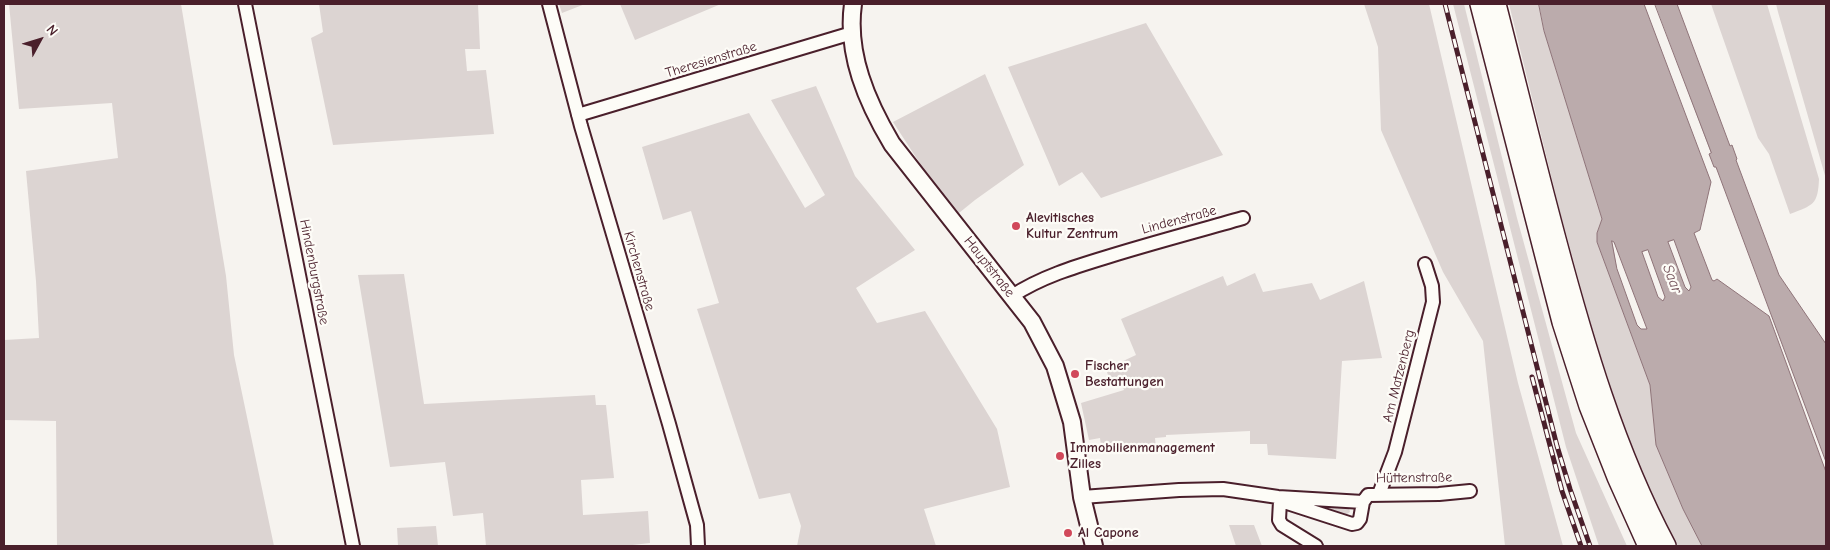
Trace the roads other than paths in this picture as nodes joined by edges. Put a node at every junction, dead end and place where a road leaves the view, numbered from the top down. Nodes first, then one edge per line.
1 (245, 4) edge
2 (549, 4) edge
3 (853, 4) edge
4 (1480, 4) edge
5 (1496, 4) edge
6 (852, 33) junction
7 (578, 115) junction
8 (1244, 218) dead end
9 (1425, 264) dead end
10 (1012, 296) junction
11 (1470, 491) dead end
12 (1380, 494) junction
13 (1082, 497) junction
14 (1279, 499) junction
15 (1363, 502) junction
16 (353, 546) edge
17 (698, 546) edge
18 (1094, 546) edge
19 (1316, 546) edge
20 (1648, 546) edge
21 (1666, 546) edge

1 - 16 street, Hindenburgstraße
2 - 7 street, Kirchenstraße
3 - 6 main road, Hauptstraße
4 - 20 highway
5 - 21 highway
6 - 7 street, Theresienstraße
6 - 10 main road, Hauptstraße
7 - 17 street, Kirchenstraße
8 - 10 street, Lindenstraße
9 - 12 street, Am Matzenberg
10 - 13 main road, Hauptstraße
11 - 12 street, Hüttenstraße
12 - 15 street, Hüttenstraße
13 - 14 street, Hüttenstraße
13 - 18 main road, Hauptstraße
14 - 15 street, Hüttenstraße
14 - 15 street, Hüttenstraße
14 - 19 street

